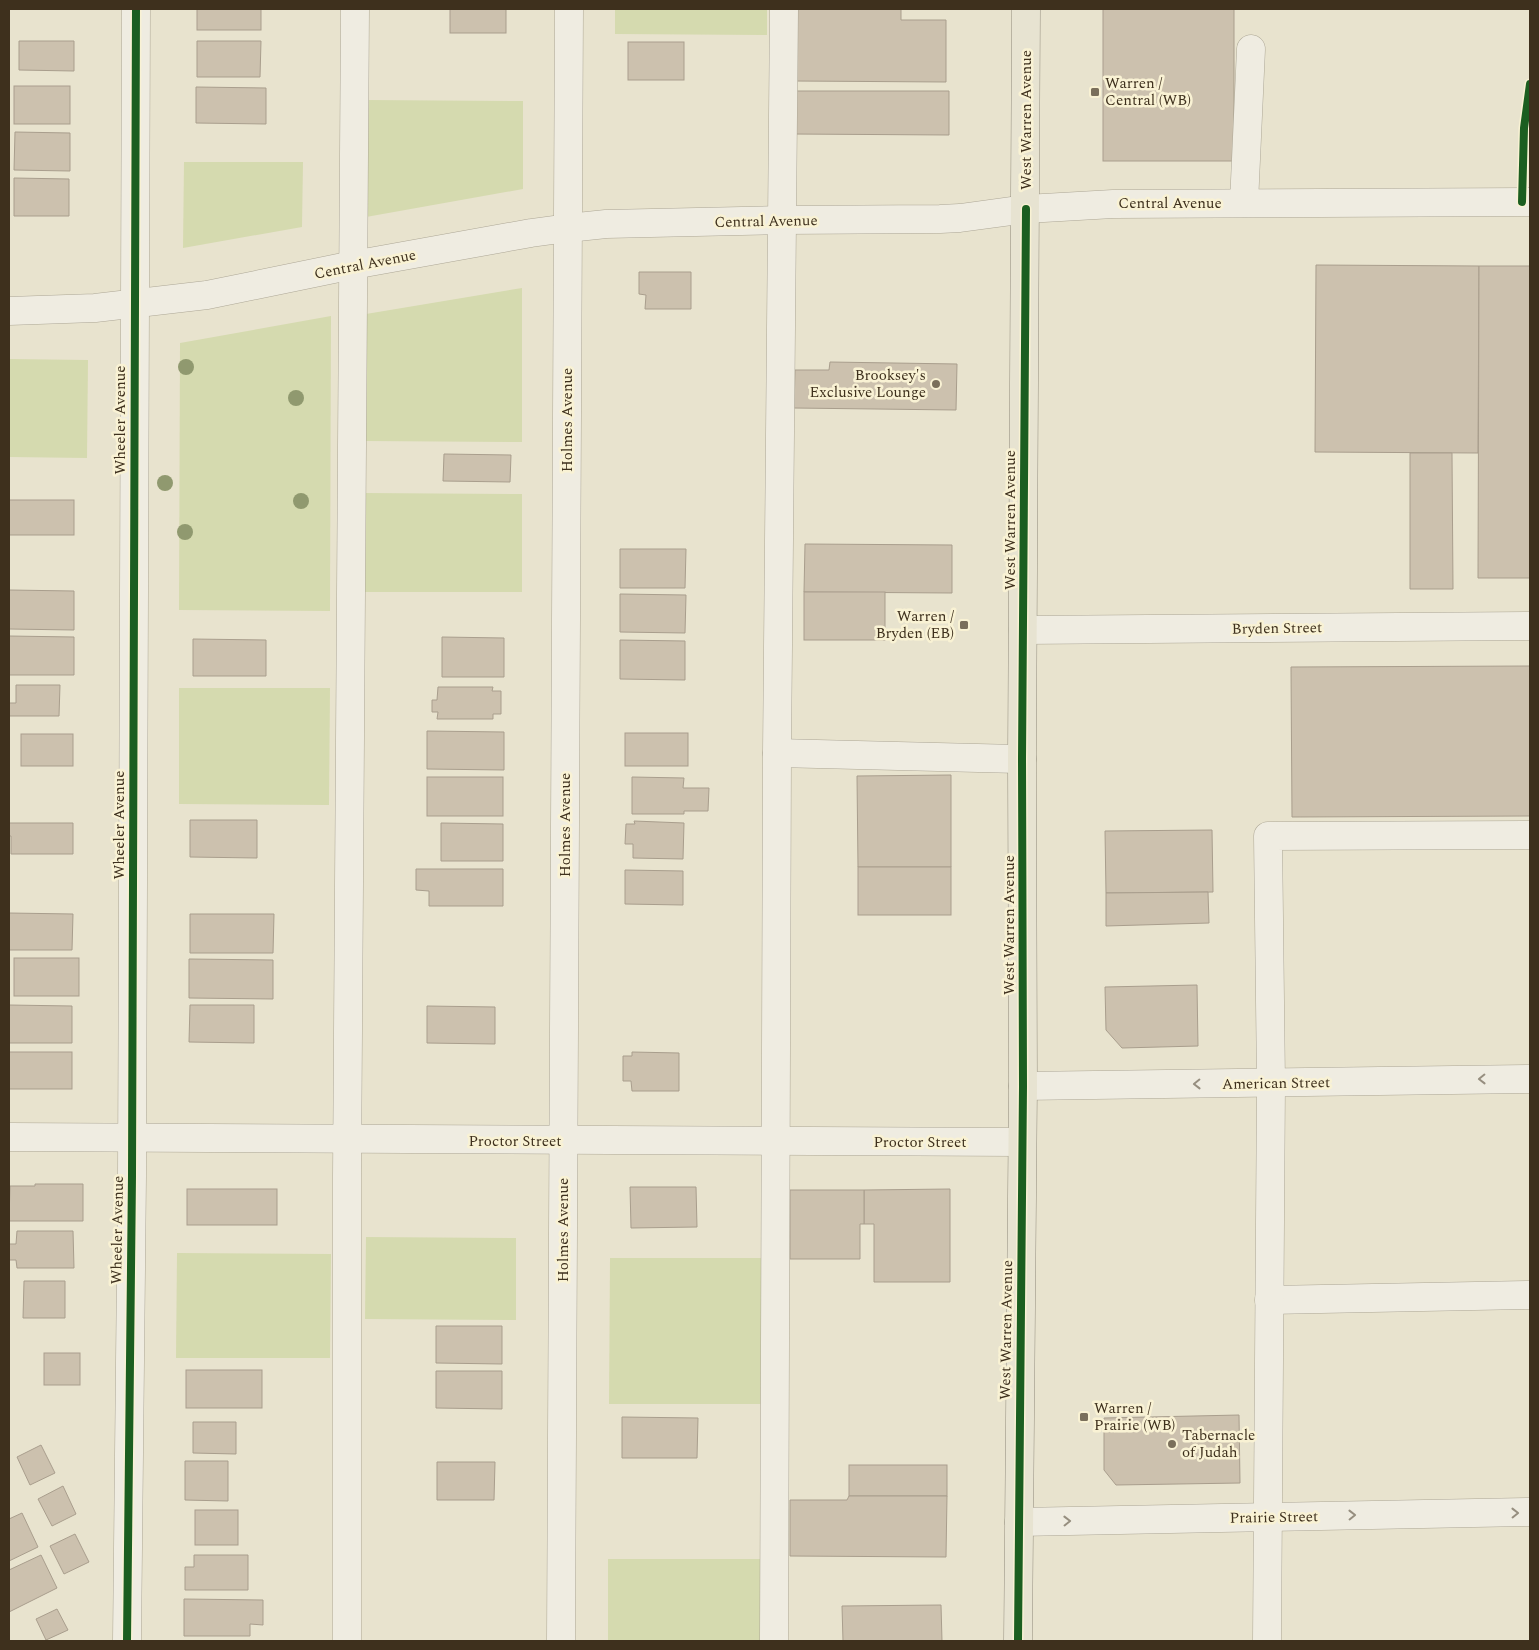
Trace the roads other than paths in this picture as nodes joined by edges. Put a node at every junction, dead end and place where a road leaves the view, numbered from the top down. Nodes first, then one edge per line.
1 (136, 9) edge
2 (354, 9) edge
3 (569, 9) edge
4 (784, 9) edge
5 (1026, 9) edge
6 (1251, 49) dead end
7 (1530, 202) edge
8 (1244, 203) junction
9 (1026, 209) junction
10 (782, 220) junction
11 (568, 228) junction
12 (353, 265) junction
13 (135, 304) junction
14 (9, 311) edge
15 (1530, 626) edge
16 (1023, 630) junction
17 (777, 754) junction
18 (1022, 759) junction
19 (1530, 835) edge
20 (1530, 1078) edge
21 (1271, 1083) junction
22 (1022, 1086) junction
23 (9, 1137) edge
24 (132, 1138) junction
25 (347, 1140) junction
26 (564, 1141) junction
27 (776, 1142) junction
28 (1022, 1142) junction
29 (1530, 1295) edge
30 (1268, 1300) junction
31 (1530, 1512) edge
32 (1269, 1517) junction
33 (1018, 1522) junction
34 (127, 1641) edge
35 (347, 1641) edge
36 (561, 1641) edge
37 (774, 1641) edge
38 (1018, 1641) edge
39 (1267, 1641) edge

1 - 13 street, Wheeler Avenue
2 - 12 street
3 - 11 street, Holmes Avenue
4 - 10 street
5 - 9 main road, West Warren Avenue
6 - 8 street
7 - 8 street, Central Avenue
8 - 9 street, Central Avenue
9 - 10 street, Central Avenue
9 - 16 main road, West Warren Avenue
10 - 11 street, Central Avenue
10 - 17 street
11 - 12 street, Central Avenue
11 - 26 street, Holmes Avenue
12 - 13 street, Central Avenue
12 - 25 street
13 - 14 street, Central Avenue
13 - 24 street, Wheeler Avenue
15 - 16 street, Bryden Street
16 - 18 main road, West Warren Avenue
17 - 18 street
17 - 27 street
18 - 22 main road, West Warren Avenue
19 - 21 street
20 -> 21 street, American Street
21 -> 22 street, American Street
21 - 30 street
22 - 28 main road, West Warren Avenue
23 - 24 street, Proctor Street
24 - 25 street, Proctor Street
24 - 34 street, Wheeler Avenue
25 - 26 street, Proctor Street
25 - 35 street
26 - 27 street, Proctor Street
26 - 36 street, Holmes Avenue
27 - 28 street, Proctor Street
27 - 37 street
28 - 33 main road, West Warren Avenue
29 - 30 street
30 - 32 street
32 -> 31 street, Prairie Street
33 -> 32 street, Prairie Street
32 - 39 street
33 - 38 main road, West Warren Avenue

